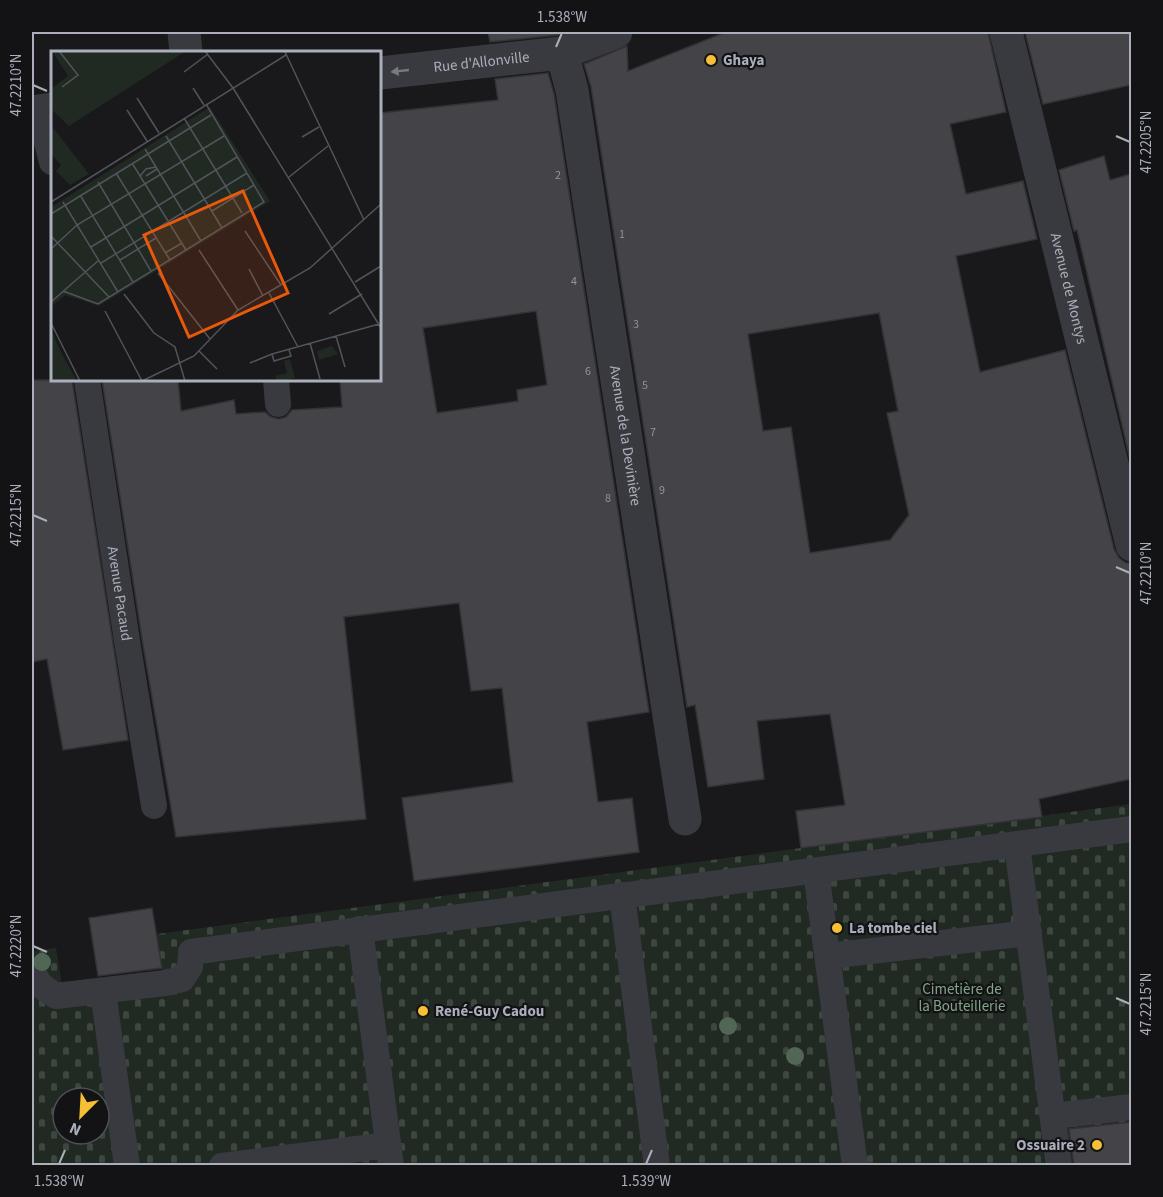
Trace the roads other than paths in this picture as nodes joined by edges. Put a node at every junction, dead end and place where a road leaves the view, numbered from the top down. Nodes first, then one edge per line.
1 (184, 32) edge
2 (616, 32) edge
3 (1006, 32) edge
4 (186, 51) edge
5 (562, 53) junction
6 (381, 73) edge
7 (41, 110) edge
8 (51, 157) edge
9 (87, 381) edge
10 (1131, 545) edge
11 (154, 806) dead end
12 (685, 819) dead end
13 (1131, 829) edge
14 (1017, 845) junction
15 (816, 871) junction
16 (622, 896) junction
17 (360, 929) junction
18 (1029, 933) junction
19 (828, 956) junction
20 (32, 974) edge
21 (102, 991) junction
22 (1131, 1107) edge
23 (1053, 1116) junction
24 (390, 1155) edge
25 (127, 1166) edge
26 (222, 1166) edge
27 (657, 1166) edge
28 (855, 1166) edge
29 (1059, 1166) edge

1 - 4 street
2 - 5 street, Rue d'Allonville
3 - 10 street, Avenue de Montys
5 -> 6 street, Rue d'Allonville
5 - 12 street, Avenue de la Devinière
7 - 8 lane
9 - 11 lane, Avenue Pacaud
13 - 14 lane
14 - 15 lane
14 - 18 lane
15 - 16 lane
15 - 19 lane
16 - 17 lane
16 - 27 lane
17 - 21 lane
17 - 24 lane
18 - 19 lane
18 - 23 lane
19 - 28 lane
20 - 21 lane
21 - 25 lane
22 - 23 lane
23 - 29 lane
24 - 26 lane

